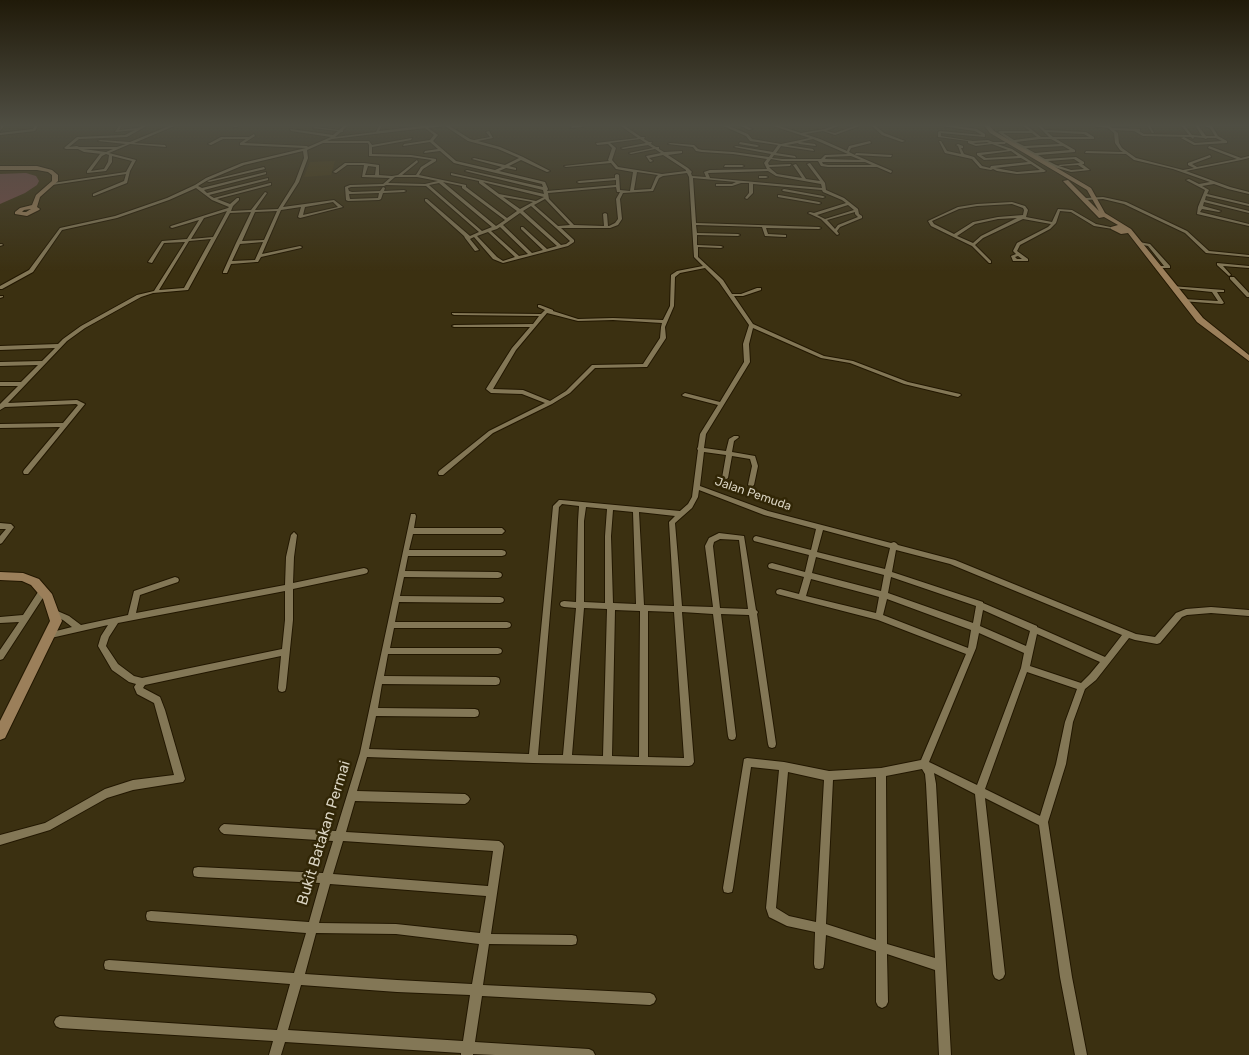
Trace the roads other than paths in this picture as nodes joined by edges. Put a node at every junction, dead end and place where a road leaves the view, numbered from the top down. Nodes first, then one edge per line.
1 (51, 173) edge
2 (120, 173) edge
3 (128, 173) edge
4 (221, 173) edge
5 (228, 173) edge
6 (243, 173) edge
7 (265, 173) dead end
8 (300, 173) edge
9 (362, 173) edge
10 (403, 173) edge
11 (419, 173) edge
12 (476, 173) edge
13 (492, 173) edge
14 (501, 173) edge
15 (635, 173) edge
16 (650, 173) edge
17 (707, 173) edge
18 (729, 173) edge
19 (759, 173) edge
20 (772, 173) edge
21 (787, 173) edge
22 (802, 173) edge
23 (816, 173) edge
24 (1054, 173) edge
25 (1060, 173) edge
26 (1189, 173) edge
27 (452, 174) dead end
28 (662, 175) junction
29 (690, 175) junction
30 (232, 176) junction
31 (377, 176) joint
32 (399, 176) junction
33 (417, 176) junction
34 (488, 176) junction
35 (393, 177) junction
36 (760, 177) junction
37 (766, 177) dead end
38 (790, 177) junction
39 (708, 178) junction
40 (267, 179) dead end
41 (733, 179) junction
42 (238, 180) junction
43 (807, 180) junction
44 (1188, 180) dead end
45 (479, 181) junction
46 (579, 182) dead end
47 (740, 182) junction
48 (751, 182) junction
49 (1067, 182) junction
50 (1075, 182) junction
51 (1213, 182) junction
52 (54, 183) junction
53 (762, 183) junction
54 (823, 183) junction
55 (270, 184) dead end
56 (386, 184) junction
57 (198, 185) junction
58 (244, 185) junction
59 (425, 185) junction
60 (717, 185) dead end
61 (788, 185) junction
62 (1199, 185) junction
63 (465, 186) junction
64 (617, 186) junction
65 (806, 186) junction
66 (200, 190) junction
67 (784, 190) junction
68 (824, 190) junction
69 (251, 191) junction
70 (404, 191) dead end
71 (347, 192) junction
72 (382, 192) junction
73 (546, 192) junction
74 (622, 192) junction
75 (632, 192) junction
76 (265, 193) dead end
77 (207, 194) junction
78 (1249, 194) edge
79 (94, 195) dead end
80 (496, 195) junction
81 (1206, 195) junction
82 (779, 196) junction
83 (479, 197) junction
84 (823, 197) junction
85 (840, 197) junction
86 (747, 198) dead end
87 (1095, 198) junction
88 (238, 199) dead end
89 (1085, 199) junction
90 (214, 200) junction
91 (426, 200) dead end
92 (464, 200) junction
93 (1203, 201) junction
94 (538, 202) junction
95 (773, 202) dead end
96 (819, 203) junction
97 (450, 204) junction
98 (848, 204) junction
99 (532, 205) junction
100 (1249, 205) edge
101 (34, 207) dead end
102 (303, 207) junction
103 (435, 207) junction
104 (1200, 207) junction
105 (230, 209) junction
106 (834, 209) junction
107 (279, 210) junction
108 (253, 211) junction
109 (520, 211) junction
110 (1219, 211) dead end
111 (857, 212) junction
112 (1249, 212) edge
113 (813, 213) junction
114 (605, 214) dead end
115 (202, 218) junction
116 (1021, 218) junction
117 (509, 220) junction
118 (743, 220) dead end
119 (824, 220) junction
120 (1054, 223) junction
121 (694, 224) junction
122 (742, 225) junction
123 (1249, 225) edge
124 (463, 226) dead end
125 (501, 226) junction
126 (573, 226) junction
127 (764, 226) junction
128 (172, 227) dead end
129 (456, 227) junction
130 (558, 227) junction
131 (606, 227) junction
132 (1113, 227) junction
133 (496, 228) junction
134 (522, 228) dead end
135 (819, 228) dead end
136 (1128, 229) junction
137 (489, 231) junction
138 (482, 233) junction
139 (695, 234) junction
140 (738, 235) dead end
141 (955, 235) junction
142 (475, 236) junction
143 (785, 236) dead end
144 (466, 237) junction
145 (214, 238) junction
146 (187, 240) junction
147 (265, 241) junction
148 (238, 243) junction
149 (973, 244) junction
150 (696, 246) junction
151 (300, 247) dead end
152 (560, 247) junction
153 (721, 247) dead end
154 (477, 250) dead end
155 (545, 250) junction
156 (530, 254) junction
157 (1017, 255) dead end
158 (259, 256) junction
159 (1249, 256) edge
160 (517, 257) junction
161 (150, 262) dead end
162 (990, 262) dead end
163 (229, 263) junction
164 (706, 267) junction
165 (1249, 267) edge
166 (225, 272) dead end
167 (1173, 287) junction
168 (1240, 287) junction
169 (0, 288) edge
170 (1249, 288) edge
171 (759, 289) dead end
172 (1214, 291) junction
173 (1222, 291) dead end
174 (156, 292) junction
175 (731, 295) junction
176 (1249, 296) edge
177 (1183, 300) junction
178 (540, 306) dead end
179 (552, 311) junction
180 (454, 314) dead end
181 (542, 315) junction
182 (665, 322) junction
183 (751, 325) junction
184 (454, 326) dead end
185 (532, 326) junction
186 (58, 346) junction
187 (0, 348) edge
188 (1249, 359) edge
189 (44, 363) junction
190 (0, 364) edge
191 (0, 384) edge
192 (24, 384) junction
193 (685, 395) dead end
194 (958, 395) dead end
195 (550, 403) junction
196 (720, 404) junction
197 (1, 406) edge
198 (64, 424) junction
199 (0, 426) edge
200 (736, 437) dead end
201 (700, 449) junction
202 (728, 453) junction
203 (26, 472) dead end
204 (440, 473) dead end
205 (725, 478) dead end
206 (751, 485) dead end
207 (697, 487) junction
208 (583, 504) junction
209 (610, 507) junction
210 (636, 509) junction
211 (681, 514) junction
212 (413, 516) dead end
213 (0, 526) edge
214 (820, 528) junction
215 (412, 531) junction
216 (502, 531) dead end
217 (294, 535) dead end
218 (756, 540) dead end
219 (0, 542) edge
220 (894, 545) junction
221 (406, 553) junction
222 (502, 553) dead end
223 (814, 554) junction
224 (772, 566) dead end
225 (364, 571) dead end
226 (402, 574) junction
227 (808, 574) junction
228 (888, 574) junction
229 (498, 575) dead end
230 (0, 576) edge
231 (175, 580) dead end
232 (289, 587) junction
233 (43, 592) junction
234 (780, 592) dead end
235 (884, 595) junction
236 (802, 598) junction
237 (397, 599) junction
238 (500, 600) dead end
239 (564, 604) dead end
240 (980, 604) junction
241 (580, 605) junction
242 (610, 606) junction
243 (642, 608) junction
244 (678, 609) junction
245 (717, 610) junction
246 (754, 612) junction
247 (55, 613) junction
248 (1249, 614) edge
249 (879, 617) junction
250 (25, 618) junction
251 (131, 618) junction
252 (0, 620) edge
253 (116, 620) junction
254 (392, 625) junction
255 (507, 625) dead end
256 (80, 628) junction
257 (976, 628) junction
258 (1034, 628) junction
259 (51, 635) junction
260 (1126, 635) junction
261 (1028, 650) junction
262 (386, 651) junction
263 (498, 651) dead end
264 (286, 652) junction
265 (970, 652) junction
266 (0, 656) edge
267 (1106, 661) junction
268 (1025, 668) junction
269 (379, 680) junction
270 (496, 681) dead end
271 (142, 682) junction
272 (1082, 687) junction
273 (282, 688) dead end
274 (373, 712) junction
275 (475, 713) dead end
276 (0, 734) edge
277 (732, 736) dead end
278 (772, 744) dead end
279 (364, 753) junction
280 (533, 759) junction
281 (567, 759) junction
282 (607, 760) junction
283 (643, 760) junction
284 (924, 764) junction
285 (784, 766) junction
286 (881, 772) junction
287 (829, 776) junction
288 (979, 791) junction
289 (352, 796) junction
290 (465, 799) dead end
291 (1044, 822) junction
292 (224, 830) dead end
293 (338, 836) junction
294 (0, 840) edge
295 (198, 872) dead end
296 (326, 880) junction
297 (728, 888) dead end
298 (492, 891) junction
299 (152, 916) dead end
300 (312, 928) junction
301 (821, 928) junction
302 (485, 939) junction
303 (572, 940) dead end
304 (883, 947) junction
305 (819, 964) dead end
306 (109, 965) dead end
307 (941, 966) junction
308 (1000, 974) dead end
309 (297, 977) junction
310 (478, 990) junction
311 (650, 999) dead end
312 (882, 1002) dead end
313 (60, 1022) dead end
314 (281, 1036) junction
315 (468, 1051) edge
316 (275, 1055) edge
317 (589, 1055) edge
318 (945, 1055) edge
319 (1081, 1055) edge

1 - 52 street
2 - 52 street
3 - 79 street
4 - 57 street
5 - 30 street
6 - 30 street
7 - 42 street
8 - 107 street
9 - 31 street
10 - 32 street
11 - 33 street
12 - 34 street
13 - 34 street
14 - 73 street
15 - 75 street
16 - 28 street
17 - 39 street
18 - 41 street
19 - 36 street
20 - 38 street
21 - 38 street
22 - 43 street
23 - 54 street
24 - 49 street
25 - 50 street
26 - 51 street
27 - 45 street
28 - 29 street
28 - 75 street
29 - 39 street
29 - 121 street
30 - 42 street
30 - 57 street
31 - 35 street
32 - 33 street
32 - 35 street
33 - 63 street
34 - 45 street
34 - 73 street
35 - 56 street
36 - 37 street
36 - 53 street
38 - 43 street
38 - 61 street
39 - 41 street
40 - 58 street
41 - 47 street
42 - 58 street
42 - 66 street
43 - 54 street
43 - 65 street
44 - 62 street
45 - 63 street
45 - 73 street
45 - 80 street
46 - 64 street
47 - 48 street
47 - 60 street
48 - 53 street
48 - 86 street
49 - 50 street
49 - 89 street
50 - 87 street
51 - 62 street
51 - 78 street
52 - 101 street
53 - 61 street
54 - 68 street
55 - 69 street
56 - 59 street
56 - 71 street
56 - 72 street
57 - 66 street
57 - 169 street
58 - 69 street
58 - 77 street
59 - 92 street
59 - 97 street
61 - 65 street
61 - 67 street
62 - 81 street
63 - 83 street
64 - 73 street
64 - 74 street
65 - 68 street
66 - 77 street
67 - 82 street
67 - 84 street
68 - 84 street
68 - 85 street
69 - 90 street
70 - 72 street
71 - 72 street
71 - 72 street
73 - 94 street
73 - 126 street
74 - 75 street
74 - 131 street
76 - 108 street
77 - 90 street
80 - 94 street
80 - 109 street
81 - 93 street
81 - 100 street
82 - 95 street
82 - 96 street
83 - 92 street
83 - 117 street
84 - 96 street
85 - 98 street
85 - 106 street
87 - 89 street
87 - 136 street
87 - 159 street
88 - 105 street
89 - 132 street
90 - 105 street
91 - 103 street
92 - 97 street
92 - 133 street
93 - 104 street
93 - 112 street
94 - 99 street
96 - 113 street
97 - 103 street
97 - 138 street
98 - 106 street
98 - 111 street
99 - 109 street
99 - 130 street
102 - 102 street
102 - 107 street
103 - 129 street
104 - 110 street
104 - 123 street
105 - 108 street
105 - 115 street
105 - 145 street
106 - 113 street
107 - 108 street
107 - 147 street
108 - 148 street
109 - 117 street
109 - 152 street
111 - 119 street
111 - 119 street
113 - 119 street
114 - 131 street
115 - 128 street
115 - 146 street
116 - 120 street
116 - 141 street
116 - 141 street
116 - 149 street
117 - 125 street
118 - 122 street
120 - 132 street
120 - 157 street
121 - 122 street
121 - 139 street
122 - 127 street
124 - 129 street
125 - 133 street
125 - 156 street
126 - 130 street
126 - 131 street
127 - 135 street
127 - 143 street
129 - 144 street
130 - 152 street
132 - 136 street
133 - 137 street
134 - 155 street
136 - 167 street
137 - 138 street
137 - 160 street
138 - 142 street
139 - 140 street
139 - 150 street
141 - 149 street
142 - 144 street
142 - 160 street
144 - 154 street
145 - 146 street
145 - 174 street
146 - 161 street
146 - 174 street
147 - 148 street
147 - 158 street
148 - 163 street
149 - 162 street
150 - 153 street
150 - 164 street
151 - 158 street
152 - 155 street
155 - 156 street
156 - 160 street
158 - 163 street
163 - 166 street
164 - 175 street
164 - 182 street
165 - 168 street
167 - 172 street
167 - 177 street
168 - 170 street
168 - 176 street
171 - 175 street
172 - 173 street
172 - 177 street
174 - 186 street
175 - 183 street
177 - 188 street
178 - 179 street
179 - 181 street
179 - 182 street
180 - 181 street
181 - 185 street
182 - 195 street
183 - 194 street
183 - 196 street, Jalan Pemuda
184 - 185 street
185 - 195 street
186 - 187 street
186 - 189 street
189 - 190 street
189 - 192 street
191 - 192 street
192 - 197 street
193 - 196 street
195 - 204 street
196 - 201 street, Jalan Pemuda
197 - 198 street
198 - 199 street
198 - 203 street
200 - 202 street
201 - 202 street
201 - 207 street, Jalan Pemuda
202 - 205 street
202 - 206 street
207 - 211 street, Bukit Batakan Permai
207 - 214 street, Jalan Pemuda
208 - 209 street
208 - 241 street
208 - 280 street
209 - 210 street
209 - 242 street
210 - 211 street
210 - 243 street
211 - 244 street, Bukit Batakan Permai
212 - 215 street
213 - 219 street
214 - 220 street, Jalan Pemuda
214 - 223 street
215 - 216 street
215 - 221 street
217 - 232 street
218 - 223 street
220 - 228 street
220 - 260 street, Jalan Pemuda
221 - 222 street
221 - 226 street
223 - 227 street
223 - 228 street
224 - 227 street
225 - 232 street
226 - 229 street
226 - 237 street
227 - 235 street
227 - 236 street
228 - 235 street
228 - 240 street
230 - 233 street
231 - 251 street
232 - 251 street
232 - 264 street
233 - 247 street
233 - 250 street
234 - 236 street
235 - 249 street
235 - 257 street
236 - 249 street
237 - 238 street
237 - 254 street
239 - 241 street
240 - 257 street
240 - 258 street
241 - 242 street
241 - 281 street
242 - 243 street
242 - 282 street
243 - 244 street
243 - 283 street
244 - 245 street
244 - 283 street, Bukit Batakan Permai
245 - 246 street
245 - 246 street
245 - 277 street
246 - 278 street
247 - 256 street
247 - 259 street
248 - 260 street, Jalan Pemuda
249 - 265 street
250 - 252 street
250 - 266 street
251 - 253 street
253 - 256 street
253 - 271 street
254 - 255 street
254 - 262 street
256 - 259 street
257 - 261 street
257 - 265 street
258 - 261 street
258 - 267 street
259 - 276 street
260 - 267 street
261 - 268 street
262 - 263 street
262 - 269 street
264 - 271 street
264 - 273 street
265 - 284 street
267 - 272 street
268 - 272 street
268 - 288 street
269 - 270 street
269 - 274 street
271 - 294 street
272 - 291 street
274 - 275 street
274 - 279 street
279 - 280 street, Bukit Batakan Permai
279 - 289 street, Bukit Batakan Permai
280 - 281 street, Bukit Batakan Permai
281 - 282 street, Bukit Batakan Permai
282 - 283 street, Bukit Batakan Permai
284 - 286 street
284 - 288 street
284 - 307 street
285 - 287 street
285 - 297 street
285 - 301 street
286 - 287 street
286 - 304 street
287 - 301 street
288 - 291 street
288 - 308 street
289 - 290 street
289 - 293 street, Bukit Batakan Permai
291 - 319 street
292 - 293 street
293 - 296 street, Bukit Batakan Permai
293 - 298 street
295 - 296 street
296 - 298 street
296 - 300 street, Bukit Batakan Permai
298 - 302 street
299 - 300 street
300 - 302 street
300 - 309 street, Bukit Batakan Permai
301 - 304 street
301 - 305 street
302 - 303 street
302 - 310 street
304 - 307 street
304 - 312 street
306 - 309 street
307 - 318 street
309 - 310 street
309 - 314 street, Bukit Batakan Permai
310 - 311 street
310 - 315 street
313 - 314 street
314 - 315 street
314 - 316 street, Bukit Batakan Permai
315 - 317 street

